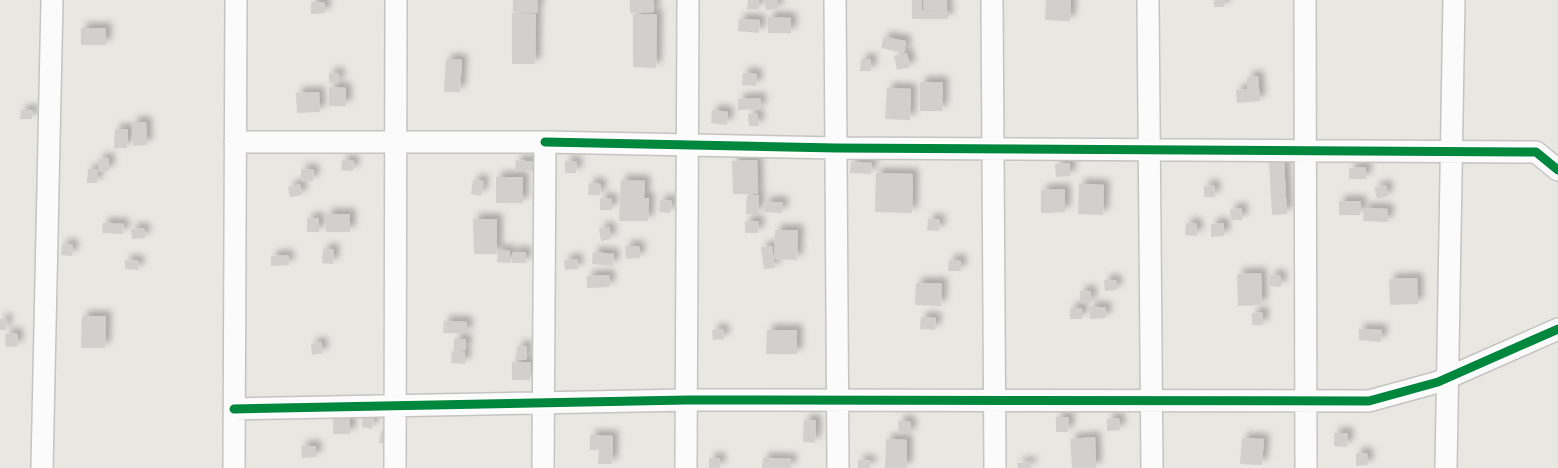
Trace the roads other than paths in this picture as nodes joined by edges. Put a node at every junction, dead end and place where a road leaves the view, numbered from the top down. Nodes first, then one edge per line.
1 (52, 0) edge
2 (236, 0) edge
3 (396, 0) edge
4 (688, 0) edge
5 (834, 0) edge
6 (992, 0) edge
7 (1149, 0) edge
8 (1305, 0) edge
9 (1455, 0) edge
10 (235, 142) junction
11 (394, 142) junction
12 (545, 142) junction
13 (688, 146) junction
14 (836, 148) junction
15 (993, 148) junction
16 (1149, 149) junction
17 (1304, 150) junction
18 (1454, 152) junction
19 (1558, 170) edge
20 (1558, 329) edge
21 (1448, 378) junction
22 (687, 400) junction
23 (837, 400) junction
24 (1306, 401) junction
25 (994, 402) junction
26 (1152, 402) junction
27 (544, 403) junction
28 (395, 405) junction
29 (234, 409) junction
30 (42, 468) edge
31 (234, 468) edge
32 (395, 468) edge
33 (543, 468) edge
34 (686, 468) edge
35 (838, 468) edge
36 (994, 468) edge
37 (1152, 468) edge
38 (1306, 468) edge
39 (1446, 468) edge

1 - 30 street
2 - 10 street
3 - 11 street
4 - 13 street
5 - 14 street
6 - 15 street
7 - 16 street
8 - 17 street
9 - 18 street
10 - 11 street
10 - 29 street
11 - 12 street
11 - 28 street
12 - 13 street
12 - 27 street
13 - 14 street
13 - 22 street
14 - 15 street
14 - 23 street
15 - 16 street
15 - 25 street
16 - 17 street
16 - 26 street
17 - 18 street
17 - 24 street
18 - 19 street
18 - 21 street
20 - 21 street
21 - 24 street
21 - 39 street
22 - 23 street
22 - 27 street
22 - 34 street
23 - 25 street
23 - 35 street
24 - 26 street
24 - 38 street
25 - 26 street
25 - 36 street
26 - 37 street
27 - 28 street
27 - 33 street
28 - 29 street
28 - 32 street
29 - 31 street

